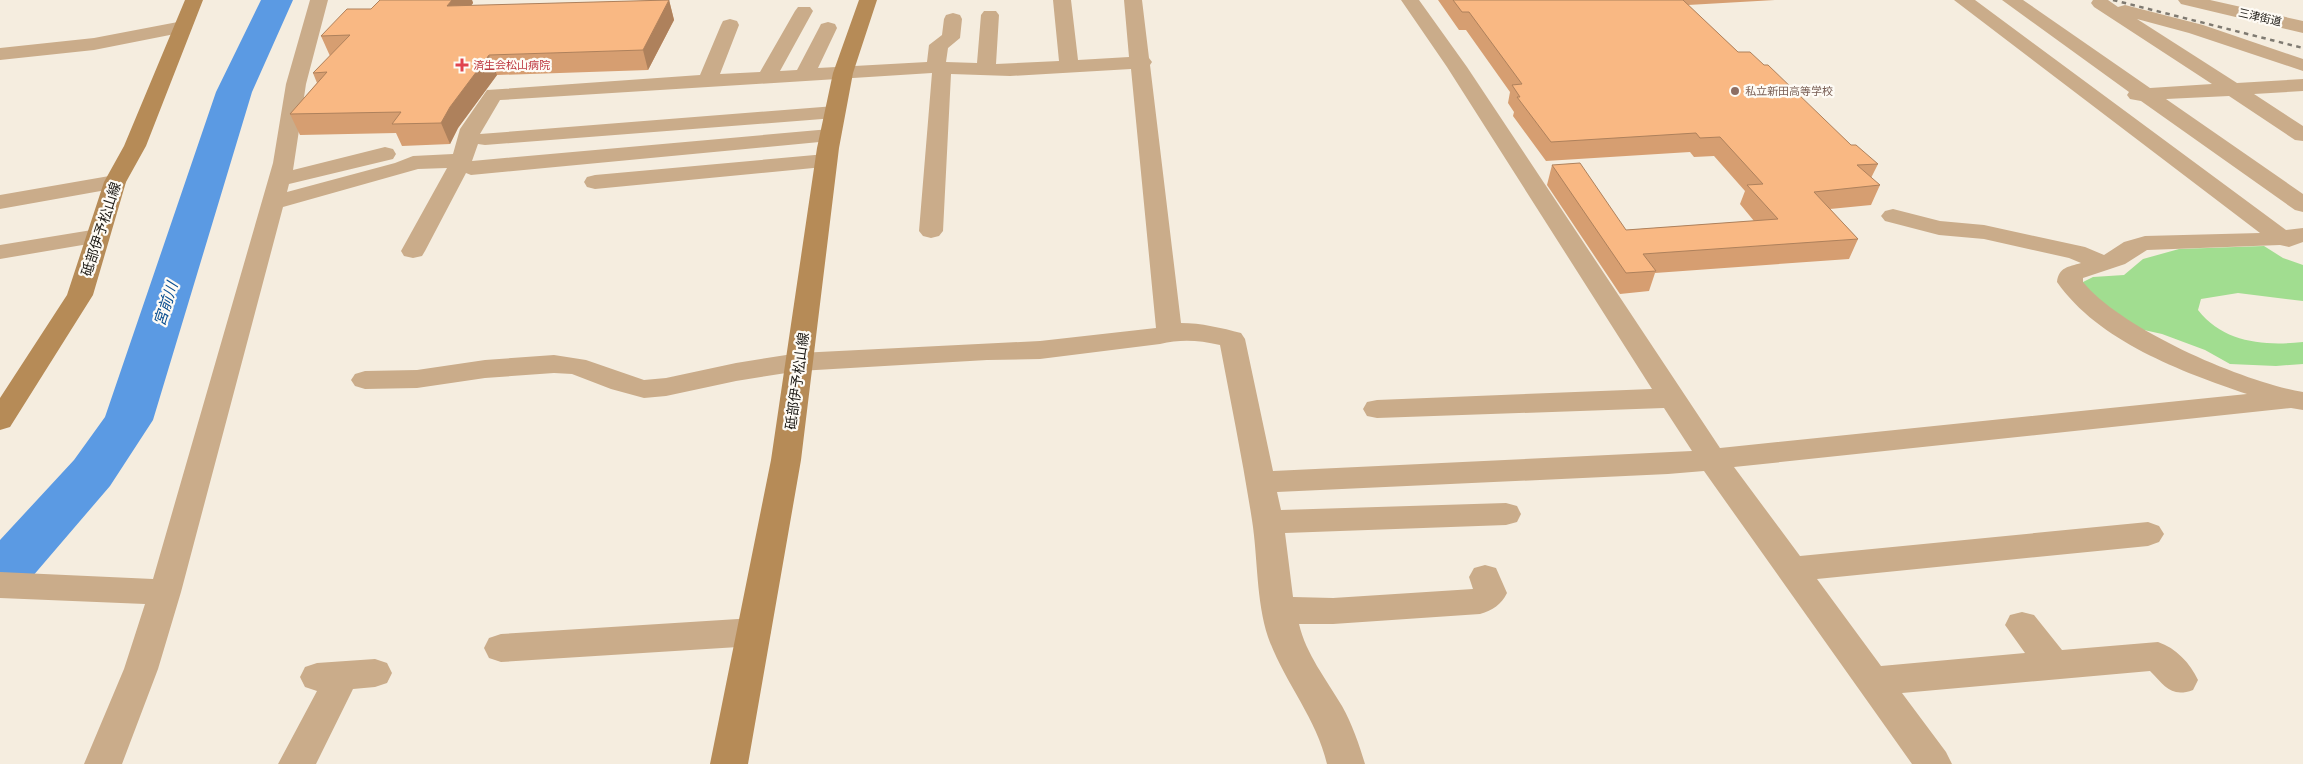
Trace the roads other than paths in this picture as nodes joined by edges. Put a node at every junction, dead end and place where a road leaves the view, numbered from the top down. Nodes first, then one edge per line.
1 (194, 0) edge
2 (319, 0) edge
3 (868, 0) edge
4 (1062, 0) edge
5 (1134, 0) edge
6 (1410, 0) edge
7 (1963, 0) edge
8 (2011, 0) edge
9 (2187, 0) edge
10 (2094, 2) edge
11 (804, 11) dead end
12 (990, 15) dead end
13 (953, 19) dead end
14 (733, 25) dead end
15 (183, 27) junction
16 (828, 28) dead end
17 (2303, 28) edge
18 (0, 54) edge
19 (2273, 55) junction
20 (1142, 62) junction
21 (2303, 64) edge
22 (939, 68) junction
23 (1069, 68) junction
24 (986, 70) junction
25 (843, 74) junction
26 (2303, 74) edge
27 (804, 76) junction
28 (766, 78) junction
29 (707, 82) junction
30 (2303, 85) edge
31 (2233, 89) junction
32 (2144, 94) junction
33 (2093, 97) junction
34 (2303, 135) edge
35 (830, 136) junction
36 (398, 150) dead end
37 (472, 161) junction
38 (115, 182) junction
39 (595, 182) dead end
40 (276, 192) junction
41 (0, 202) edge
42 (2303, 205) edge
43 (1893, 216) dead end
44 (925, 223) dead end
45 (98, 236) junction
46 (2296, 239) edge
47 (412, 250) dead end
48 (0, 252) edge
49 (2102, 263) junction
50 (1170, 332) junction
51 (799, 362) junction
52 (365, 380) dead end
53 (1671, 398) junction
54 (2297, 400) edge
55 (1377, 409) dead end
56 (0, 420) edge
57 (1711, 458) junction
58 (1260, 482) junction
59 (1506, 514) dead end
60 (1268, 522) junction
61 (2148, 534) dead end
62 (1791, 569) junction
63 (1485, 577) dead end
64 (10, 586) edge
65 (164, 592) junction
66 (1279, 610) junction
67 (2022, 625) dead end
68 (754, 632) junction
69 (502, 648) dead end
70 (2054, 665) junction
71 (345, 675) dead end
72 (2181, 680) dead end
73 (1872, 681) junction
74 (103, 764) edge
75 (297, 764) edge
76 (729, 764) edge
77 (1346, 764) edge
78 (1933, 764) edge

1 - 15 main road, 砥部伊予松山線
2 - 40 street
3 - 25 main road, 砥部伊予松山線
4 - 23 street
5 - 20 street
6 - 53 street
7 - 33 street
8 - 32 street
9 - 17 street, 三津街道
10 - 19 street
10 - 31 street
11 - 28 street
12 - 24 street
13 - 22 street
14 - 29 street
15 - 18 street
15 - 38 main road, 砥部伊予松山線
16 - 27 street
19 - 21 street
19 - 26 street
20 - 23 street
20 - 50 street
22 - 24 street
22 - 25 street
22 - 44 street
23 - 24 street
25 - 27 street
25 - 35 main road, 砥部伊予松山線
27 - 28 street
28 - 29 street
29 - 37 street
30 - 31 street
31 - 32 street
31 - 34 street
32 - 33 street
32 - 42 street
33 - 46 street
35 - 37 street
35 - 37 street
35 - 39 street
35 - 51 main road, 砥部伊予松山線
36 - 40 street
37 - 40 street
37 - 47 street
38 - 41 street
38 - 45 main road, 砥部伊予松山線
40 - 65 street
43 - 49 street
45 - 48 street
45 - 56 main road, 砥部伊予松山線
46 - 49 street
49 - 54 street
50 - 51 street
50 - 58 street
51 - 52 street
51 - 68 main road, 砥部伊予松山線
53 - 55 street
53 - 57 street
54 - 57 street
57 - 58 street
57 - 62 street
58 - 60 street
59 - 60 street
60 - 66 street
61 - 62 street
62 - 73 street
63 - 66 street
64 - 65 street
65 - 74 street
66 - 77 street
67 - 70 street
68 - 69 street
68 - 76 main road, 砥部伊予松山線
70 - 72 street
70 - 73 street
71 - 75 street
73 - 78 street

